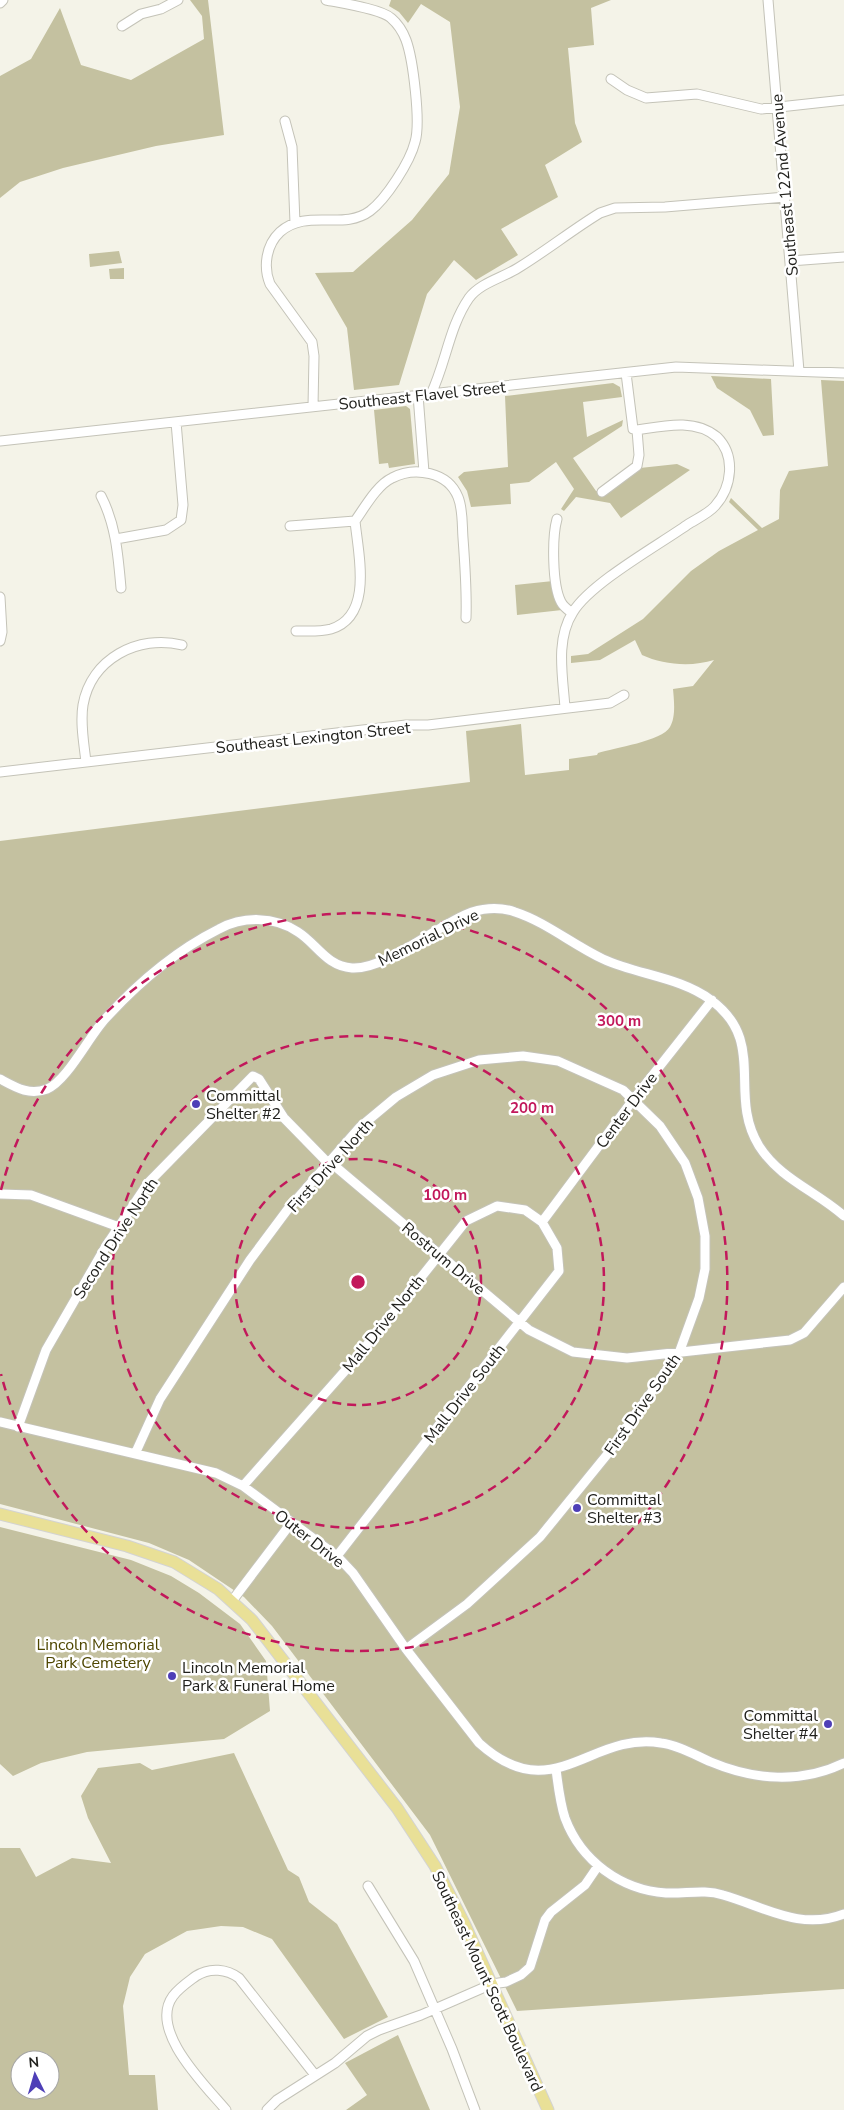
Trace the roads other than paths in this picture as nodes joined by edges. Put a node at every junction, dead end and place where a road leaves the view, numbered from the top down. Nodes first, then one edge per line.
1 (3, 0) edge
2 (178, 0) edge
3 (326, 0) edge
4 (768, 0) edge
5 (0, 3) edge
6 (122, 26) dead end
7 (611, 79) dead end
8 (844, 100) edge
9 (777, 108) junction
10 (285, 121) dead end
11 (785, 197) junction
12 (295, 223) junction
13 (844, 257) edge
14 (790, 261) junction
15 (799, 371) junction
16 (626, 373) junction
17 (844, 373) edge
18 (431, 394) junction
19 (418, 395) junction
20 (313, 406) junction
21 (176, 422) junction
22 (637, 430) junction
23 (0, 441) edge
24 (424, 472) junction
25 (602, 492) dead end
26 (101, 496) dead end
27 (557, 519) dead end
28 (355, 521) junction
29 (290, 526) dead end
30 (116, 539) junction
31 (121, 588) dead end
32 (0, 597) edge
33 (572, 613) junction
34 (466, 618) dead end
35 (296, 631) dead end
36 (0, 641) edge
37 (182, 645) dead end
38 (624, 695) dead end
39 (565, 708) junction
40 (86, 762) junction
41 (0, 772) edge
42 (712, 1000) junction
43 (253, 1076) joint
44 (0, 1079) edge
45 (633, 1100) junction
46 (330, 1162) junction
47 (0, 1194) edge
48 (844, 1216) edge
49 (542, 1222) junction
50 (119, 1227) junction
51 (440, 1254) junction
52 (844, 1287) edge
53 (520, 1322) junction
54 (679, 1353) junction
55 (0, 1422) edge
56 (18, 1426) junction
57 (135, 1454) junction
58 (243, 1486) junction
59 (0, 1514) edge
60 (291, 1523) junction
61 (337, 1556) junction
62 (232, 1600) junction
63 (406, 1649) junction
64 (844, 1763) edge
65 (556, 1769) junction
66 (598, 1866) junction
67 (368, 1886) dead end
68 (844, 1914) edge
69 (492, 1984) junction
70 (435, 2009) junction
71 (315, 2075) junction
72 (226, 2110) edge
73 (267, 2110) edge
74 (475, 2110) edge
75 (547, 2110) edge

1 - 5 street
2 - 6 street
3 - 12 street
4 - 9 street, Southeast 122nd Avenue
7 - 9 street
8 - 9 street
9 - 11 street, Southeast 122nd Avenue
10 - 12 street
11 - 14 street, Southeast 122nd Avenue
11 - 18 street
12 - 20 street
13 - 14 street
14 - 15 street, Southeast 122nd Avenue
15 - 16 street, Southeast Flavel Street
15 - 17 street, Southeast Flavel Street
16 - 18 street, Southeast Flavel Street
16 - 22 street
18 - 19 street, Southeast Flavel Street
19 - 20 street, Southeast Flavel Street
19 - 24 street
20 - 21 street, Southeast Flavel Street
21 - 23 street, Southeast Flavel Street
21 - 30 street
22 - 25 street
22 - 33 street
24 - 28 street
24 - 34 street
26 - 30 street
27 - 33 street
28 - 29 street
28 - 35 street
30 - 31 street
32 - 36 street
33 - 39 street
37 - 40 street
38 - 39 street, Southeast Lexington Street
39 - 40 street, Southeast Lexington Street
40 - 41 street, Southeast Lexington Street
42 - 44 street, Memorial Drive
42 - 45 street, Center Drive
42 - 48 street, Memorial Drive
43 - 46 street, Rostrum Drive
43 - 50 street, Second Drive North
45 - 46 street, First Drive North
45 - 49 street, Center Drive
45 - 54 street, First Drive South
46 - 51 street, Rostrum Drive
46 - 57 street, First Drive North
47 - 50 street
49 - 51 street, Mall Drive North
49 - 53 street, Mall Drive South
50 - 56 street, Second Drive North
51 - 53 street, Rostrum Drive
51 - 58 street, Mall Drive North
52 - 54 street
53 - 54 street, Rostrum Drive
53 - 61 street, Mall Drive South
54 - 63 street, First Drive South
55 - 56 street, Outer Drive
56 - 57 street, Outer Drive
57 - 58 street, Outer Drive
58 - 60 street, Outer Drive
59 - 62 main road, Southeast Mount Scott Boulevard
60 - 61 street, Outer Drive
60 - 62 street
61 - 63 street, Outer Drive
62 - 69 main road, Southeast Mount Scott Boulevard
63 - 65 street, Outer Drive
64 - 65 street
65 - 66 street
66 - 68 street
66 - 69 street
67 - 70 street
69 - 70 street
69 - 75 main road, Southeast Mount Scott Boulevard
70 - 71 street
70 - 74 street
71 - 72 street
71 - 73 street

